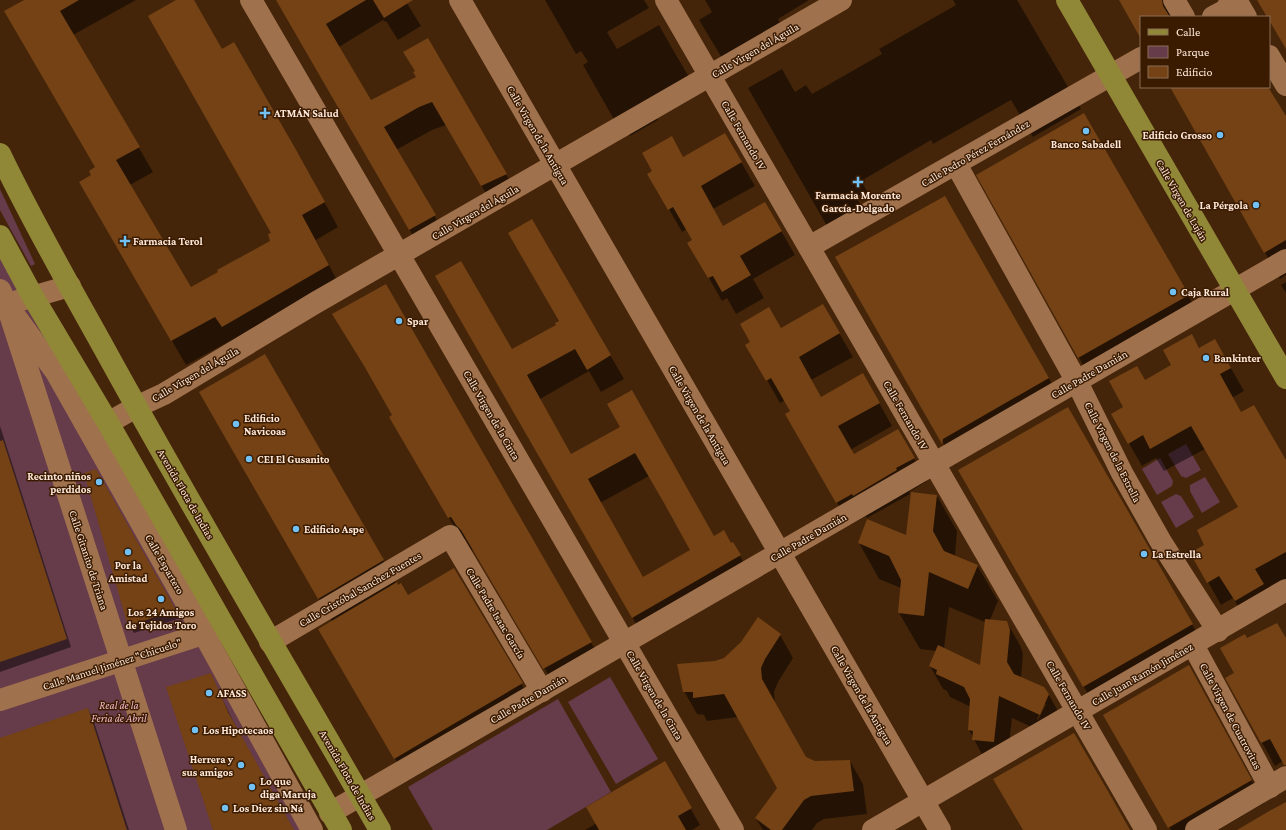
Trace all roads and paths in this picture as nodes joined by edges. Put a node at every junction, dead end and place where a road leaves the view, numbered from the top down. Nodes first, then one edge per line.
1 (251, 0) edge
2 (460, 0) edge
3 (666, 0) edge
4 (841, 0) edge
5 (1067, 0) edge
6 (1174, 0) edge
7 (1231, 0) edge
8 (1236, 0) edge
9 (1183, 16) edge
10 (1216, 16) edge
11 (1245, 16) edge
12 (1270, 58) edge
13 (1140, 59) edge
14 (710, 76) junction
15 (1110, 76) junction
16 (1286, 85) edge
17 (0, 154) edge
18 (956, 164) junction
19 (555, 165) junction
20 (0, 236) edge
21 (809, 247) junction
22 (400, 255) junction
23 (1286, 260) edge
24 (70, 286) junction
25 (1234, 289) junction
26 (33, 296) junction
27 (2, 301) edge
28 (1286, 378) edge
29 (1077, 382) junction
30 (136, 407) junction
31 (108, 423) junction
32 (935, 464) junction
33 (450, 536) joint
34 (780, 553) junction
35 (1286, 590) edge
36 (256, 617) junction
37 (225, 627) junction
38 (1218, 631) junction
39 (204, 634) junction
40 (270, 642) junction
41 (625, 643) junction
42 (1193, 645) junction
43 (121, 661) junction
44 (542, 691) junction
45 (0, 700) edge
46 (1078, 712) junction
47 (1278, 782) edge
48 (360, 796) junction
49 (924, 801) junction
50 (336, 822) edge
51 (176, 830) edge
52 (312, 830) edge
53 (380, 830) edge
54 (733, 830) edge
55 (873, 830) edge
56 (940, 830) edge
57 (1146, 830) edge
58 (1196, 830) edge

1 - 22 street, Calle Virgen de la Cinta
2 - 19 street, Calle Virgen de la Antigua
3 - 14 street, Calle Fernando IV
4 - 14 street, Calle Virgen del Águila
5 - 15 main road, Calle Virgen de Luján
6 - 9 street
7 - 10 street
8 - 11 street
12 - 16 street
13 - 15 street, Calle Pedro Pérez Fernández
14 - 19 street, Calle Virgen del Águila
14 - 21 street, Calle Fernando IV
15 - 18 street, Calle Pedro Pérez Fernández
15 - 25 main road, Calle Virgen de Luján
17 - 24 main road, Avenida Flota de Indias
18 - 21 street, Calle Pedro Pérez Fernández
18 - 29 street, Calle Virgen de la Estrella
19 - 22 street, Calle Virgen del Águila
19 - 34 street, Calle Virgen de la Antigua
20 - 26 main road
21 - 32 street, Calle Fernando IV
22 - 30 street, Calle Virgen del Águila
22 - 41 street, Calle Virgen de la Cinta
23 - 25 street, Calle Padre Damián
24 - 26 street
24 - 30 main road, Avenida Flota de Indias
25 - 28 main road, Calle Virgen de Luján
25 - 29 street, Calle Padre Damián
26 - 27 street
26 - 31 main road
27 - 39 street, Calle Espartero
27 - 43 street, Calle Gitanito de Triana
29 - 32 street, Calle Padre Damián
29 - 38 street, Calle Virgen de la Estrella
30 - 31 street, Calle Virgen del Águila
30 - 36 main road, Avenida Flota de Indias
31 - 37 main road
32 - 34 street, Calle Padre Damián
32 - 46 street, Calle Fernando IV
33 - 40 street, Calle Cristóbal Sanchez Fuentes
33 - 44 street, Calle Padre Isaac García
34 - 41 street, Calle Padre Damián
34 - 49 street, Calle Virgen de la Antigua
35 - 38 street, Calle Juan Ramón Jiménez
36 - 37 main road
36 - 40 main road, Avenida Flota de Indias
37 - 39 street, Calle Manuel Jiménez "Chicuelo"
37 - 50 main road
38 - 42 street, Calle Juan Ramón Jiménez
39 - 43 street, Calle Manuel Jiménez "Chicuelo"
39 - 52 street, Calle Espartero
40 - 48 main road, Avenida Flota de Indias
41 - 44 street, Calle Padre Damián
41 - 54 street, Calle Virgen de la Cinta
42 - 46 street, Calle Juan Ramón Jiménez
42 - 47 street, Calle Virgen de Cuatrovitas
43 - 45 street, Calle Manuel Jiménez "Chicuelo"
43 - 51 street, Calle Gitanito de Triana
44 - 48 street, Calle Padre Damián
46 - 49 street, Calle Juan Ramón Jiménez
46 - 57 street, Calle Fernando IV
47 - 58 street
48 - 50 street, Calle Padre Damián
48 - 53 main road, Avenida Flota de Indias
49 - 55 street, Calle Juan Ramón Jiménez
49 - 56 street, Calle Virgen de la Antigua

